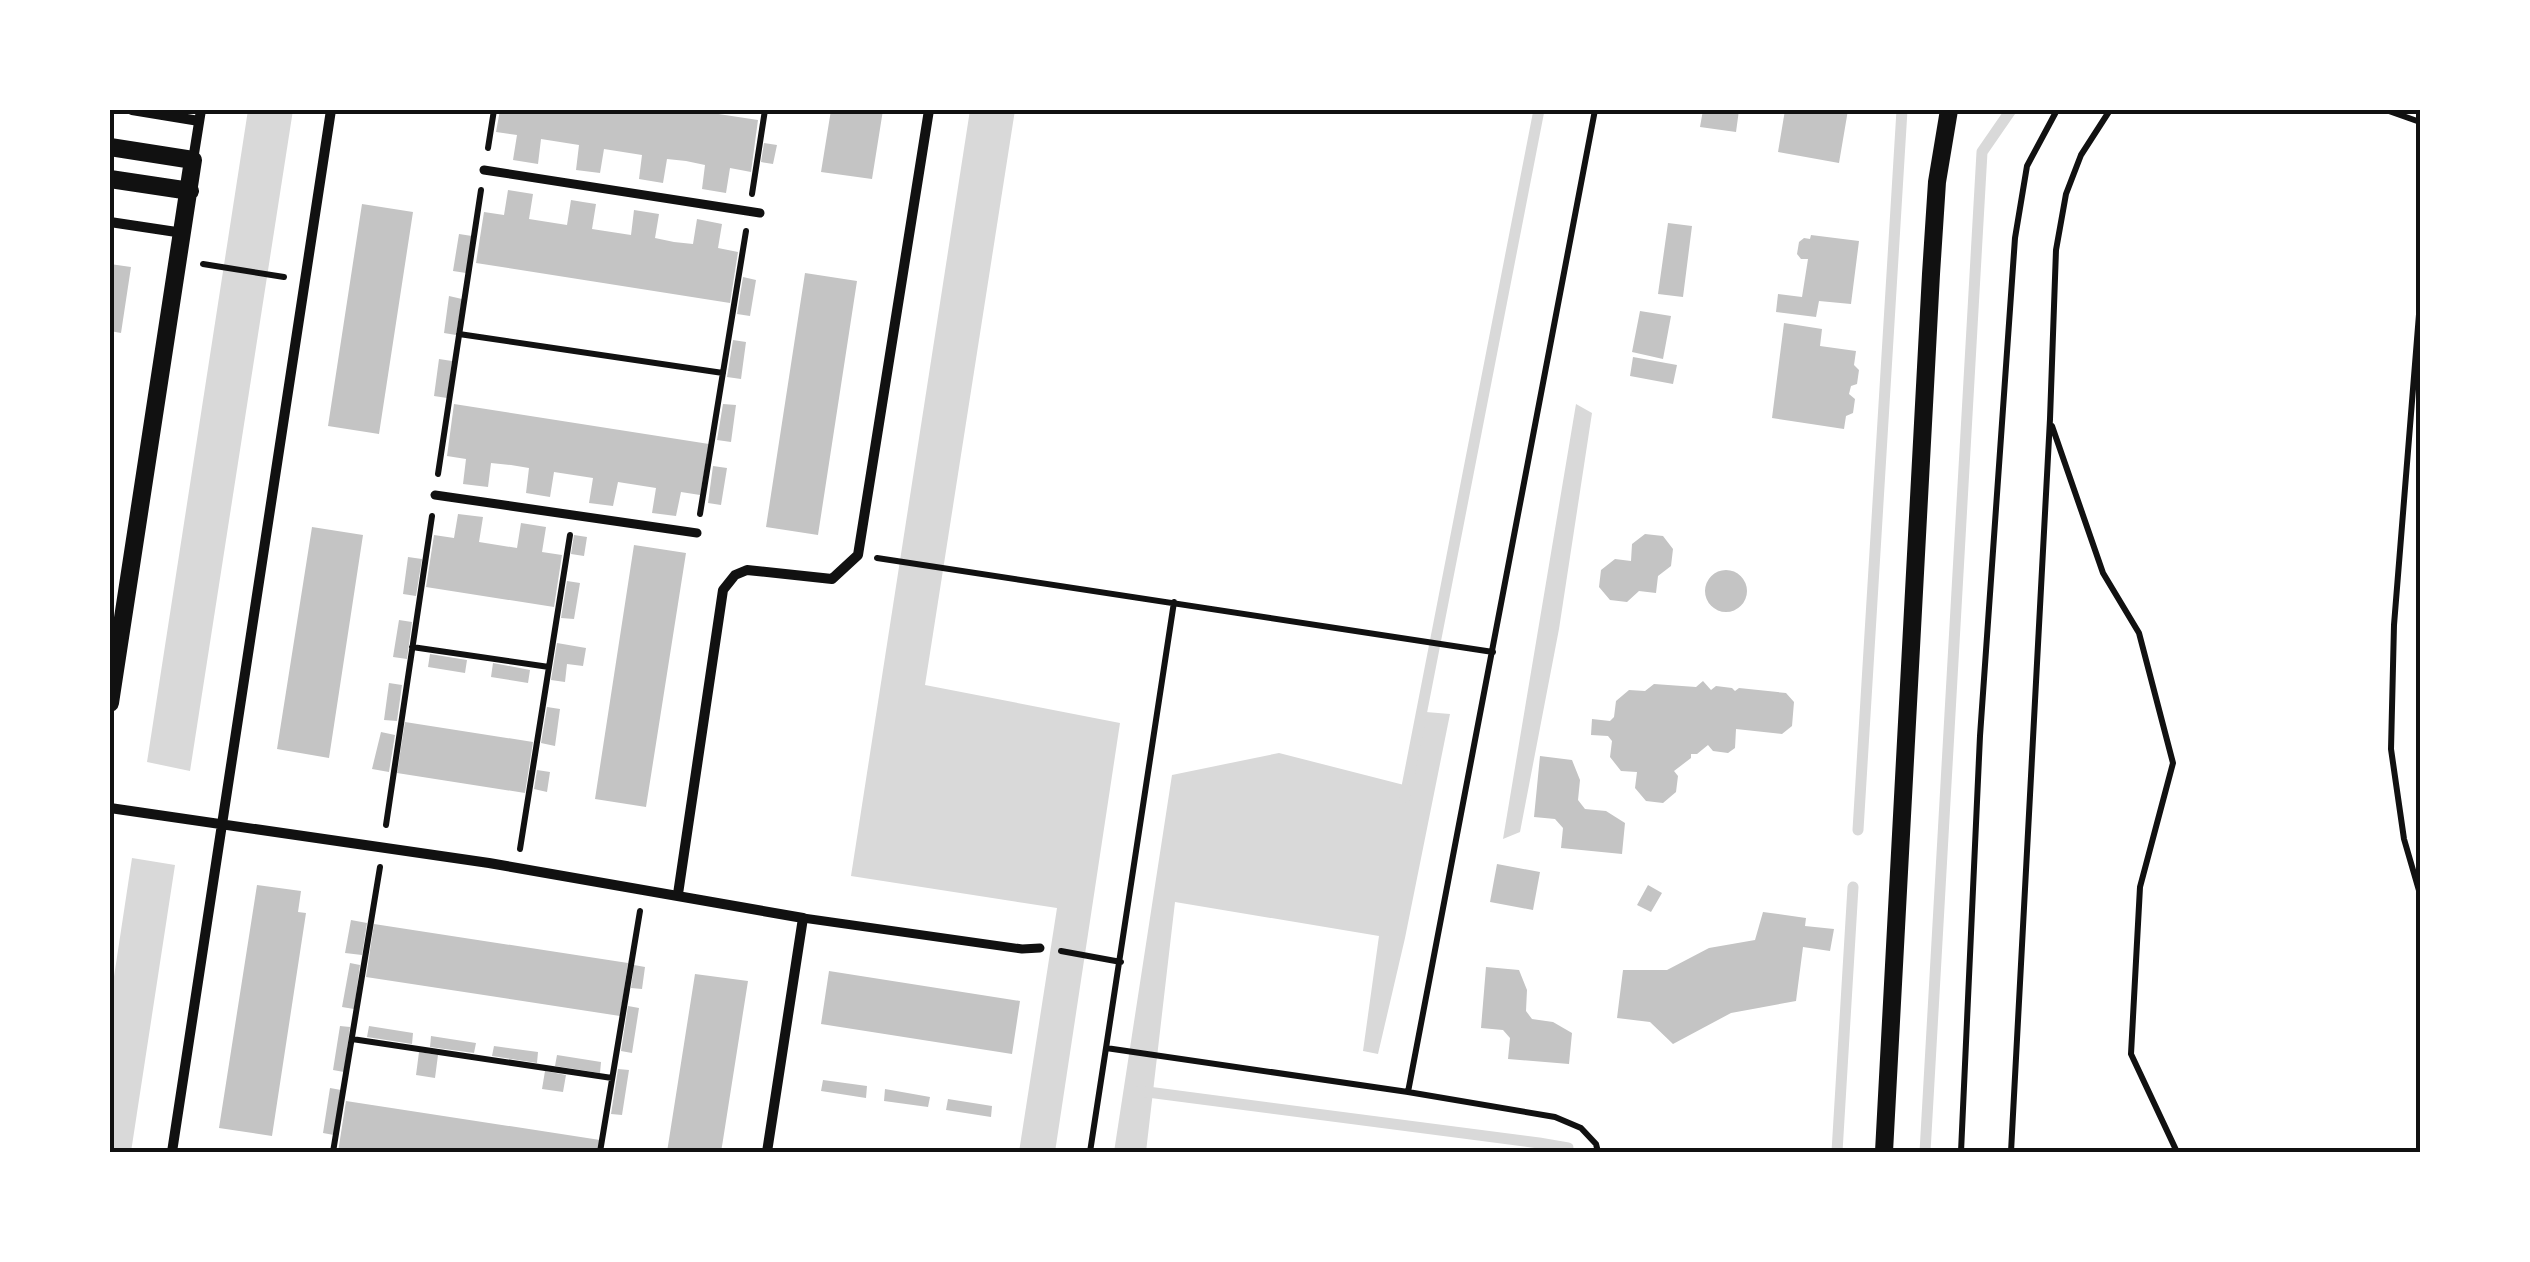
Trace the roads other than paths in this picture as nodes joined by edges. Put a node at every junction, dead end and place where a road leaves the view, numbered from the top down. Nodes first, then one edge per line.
1 (132, 110) edge
2 (332, 110) edge
3 (929, 110) edge
4 (1949, 110) edge
5 (200, 115) edge
6 (110, 147) edge
7 (193, 160) junction
8 (484, 170) road end
9 (110, 179) edge
10 (190, 192) junction
11 (755, 212) road end
12 (110, 222) edge
13 (184, 233) junction
14 (435, 495) road end
15 (697, 532) road end
16 (110, 704) edge
17 (110, 808) edge
18 (220, 822) junction
19 (678, 894) junction
20 (803, 918) junction
21 (1040, 948) road end
22 (172, 1152) edge
23 (767, 1152) edge
24 (1884, 1152) edge

1 - 5 street
2 - 18 street
3 - 19 street
4 - 24 street
5 - 7 street
6 - 7 street
7 - 10 street
8 - 11 street
9 - 10 street
10 - 13 street
12 - 13 street
13 - 16 street
14 - 15 street
17 - 18 street
18 - 19 street
18 - 22 street
19 - 20 street
20 - 21 street
20 - 23 street

